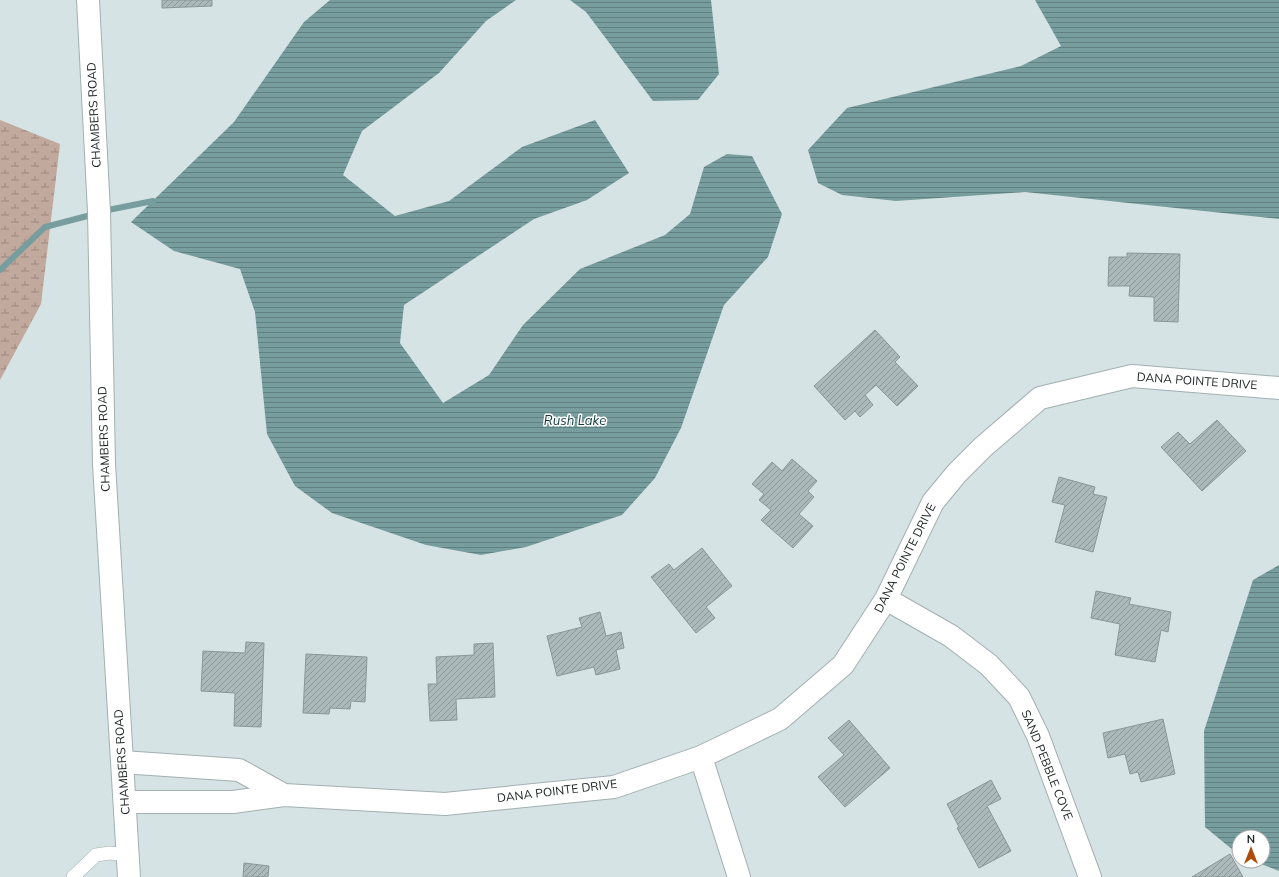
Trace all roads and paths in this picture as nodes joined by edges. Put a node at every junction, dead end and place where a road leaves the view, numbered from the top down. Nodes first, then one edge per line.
1 (88, 0) edge
2 (1279, 388) edge
3 (886, 599) junction
4 (701, 757) junction
5 (122, 762) junction
6 (284, 795) junction
7 (125, 802) junction
8 (128, 855) junction
9 (73, 877) edge
10 (129, 877) edge
11 (739, 877) edge
12 (1090, 877) edge

1 - 5 street, CHAMBERS ROAD
2 - 3 street, DANA POINTE DRIVE
3 - 4 street, DANA POINTE DRIVE
3 - 12 street, SAND PEBBLE COVE
4 - 6 street, DANA POINTE DRIVE
4 - 11 street
5 - 6 street, DANA POINTE DRIVE
5 - 7 street, CHAMBERS ROAD
6 - 7 street, DANA POINTE DRIVE
7 - 8 street, CHAMBERS ROAD
8 - 9 lane
8 - 10 street, CHAMBERS ROAD

